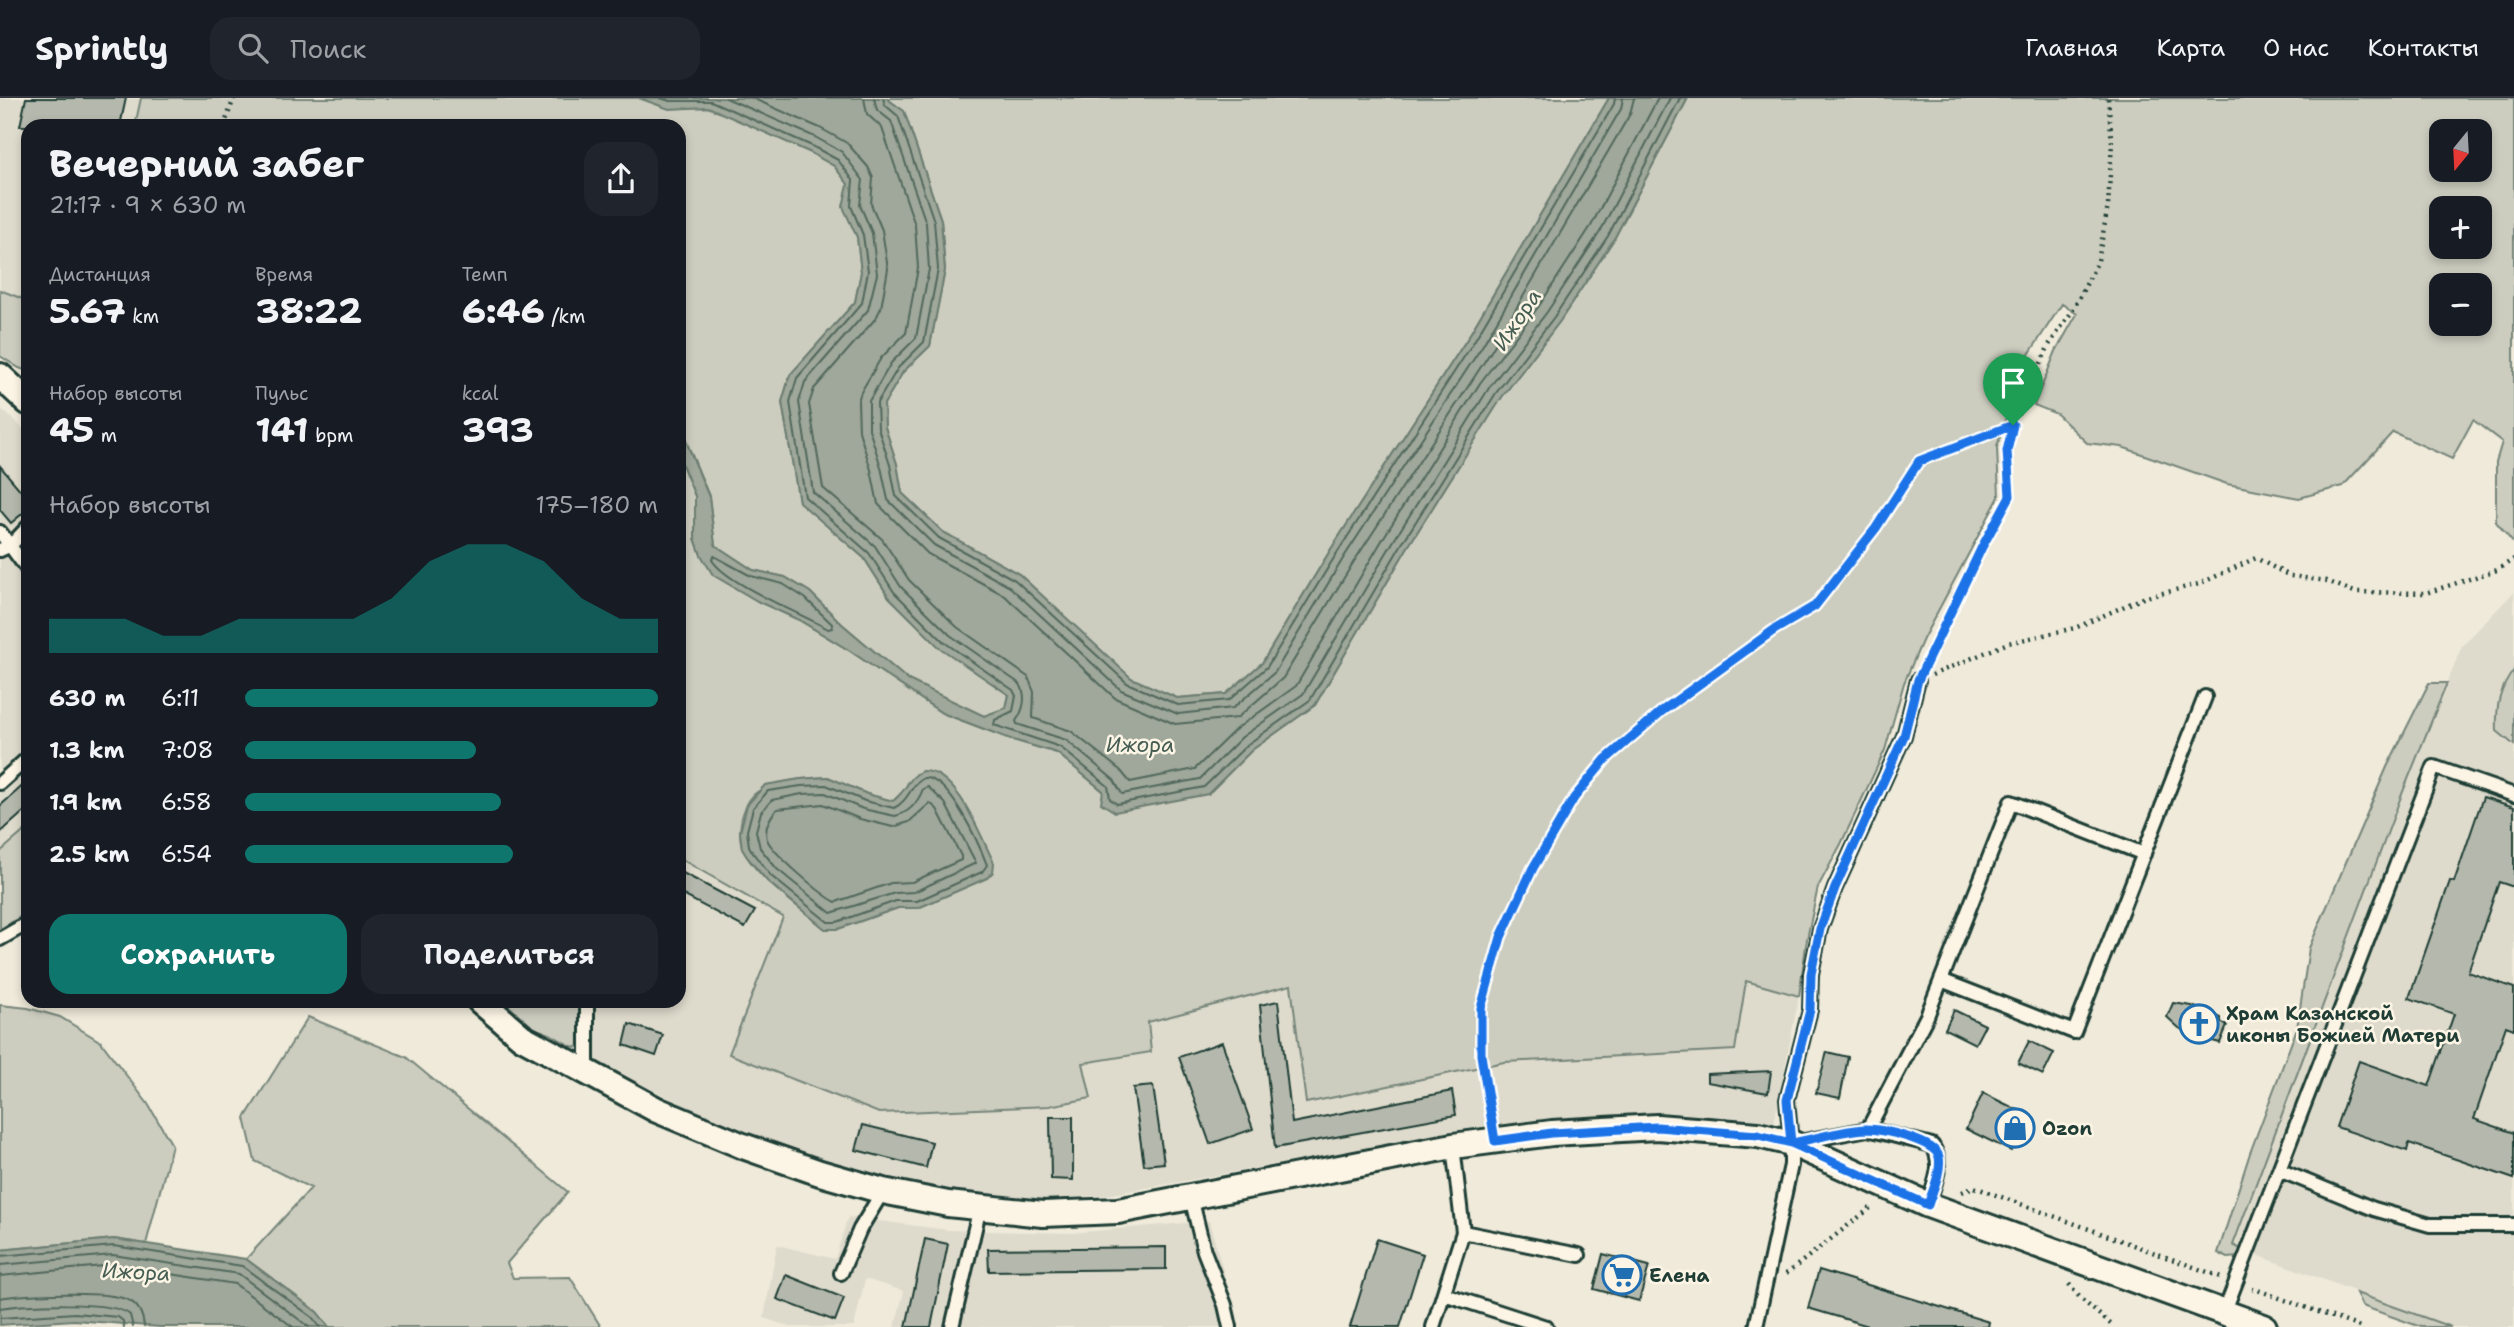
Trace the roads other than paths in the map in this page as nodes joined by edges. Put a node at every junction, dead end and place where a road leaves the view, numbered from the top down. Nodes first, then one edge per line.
1 (0, 376) edge
2 (21, 396) edge
3 (0, 532) edge
4 (21, 533) edge
5 (5, 547) edge
6 (21, 563) edge
7 (1918, 680) road end
8 (2205, 697) dead end
9 (21, 764) edge
10 (0, 783) edge
11 (2514, 795) edge
12 (2144, 854) junction
13 (21, 927) edge
14 (0, 939) edge
15 (1941, 979) junction
16 (488, 1008) edge
17 (587, 1008) edge
18 (587, 1074) junction
19 (1868, 1129) junction
20 (1791, 1143) junction
21 (1453, 1146) junction
22 (2279, 1170) junction
23 (883, 1191) junction
24 (1191, 1197) junction
25 (1928, 1205) junction
26 (980, 1207) junction
27 (2514, 1225) edge
28 (1463, 1232) junction
29 (1579, 1255) dead end
30 (841, 1273) dead end
31 (1444, 1294) junction
32 (2224, 1313) junction
33 (951, 1327) edge
34 (1230, 1327) edge
35 (1433, 1327) edge
36 (1546, 1327) edge
37 (1756, 1327) edge
38 (2264, 1327) edge

1 - 2 street
3 - 5 lane
4 - 5 lane
5 - 6 lane
7 - 20 lane
8 - 12 lane
9 - 10 lane
11 - 22 lane
12 - 15 lane
12 - 15 lane
13 - 14 lane
15 - 19 lane
16 - 18 street
17 - 18 lane
18 - 23 street
19 - 20 lane
19 - 25 lane
20 - 21 street
20 - 25 street
20 - 37 lane
21 - 24 street
21 - 28 lane
22 - 27 lane
22 - 32 lane
23 - 26 street
23 - 30 lane
24 - 26 street
24 - 34 lane
25 - 32 street
26 - 33 lane
28 - 29 lane
28 - 31 lane
31 - 35 lane
31 - 36 lane
32 - 38 street

